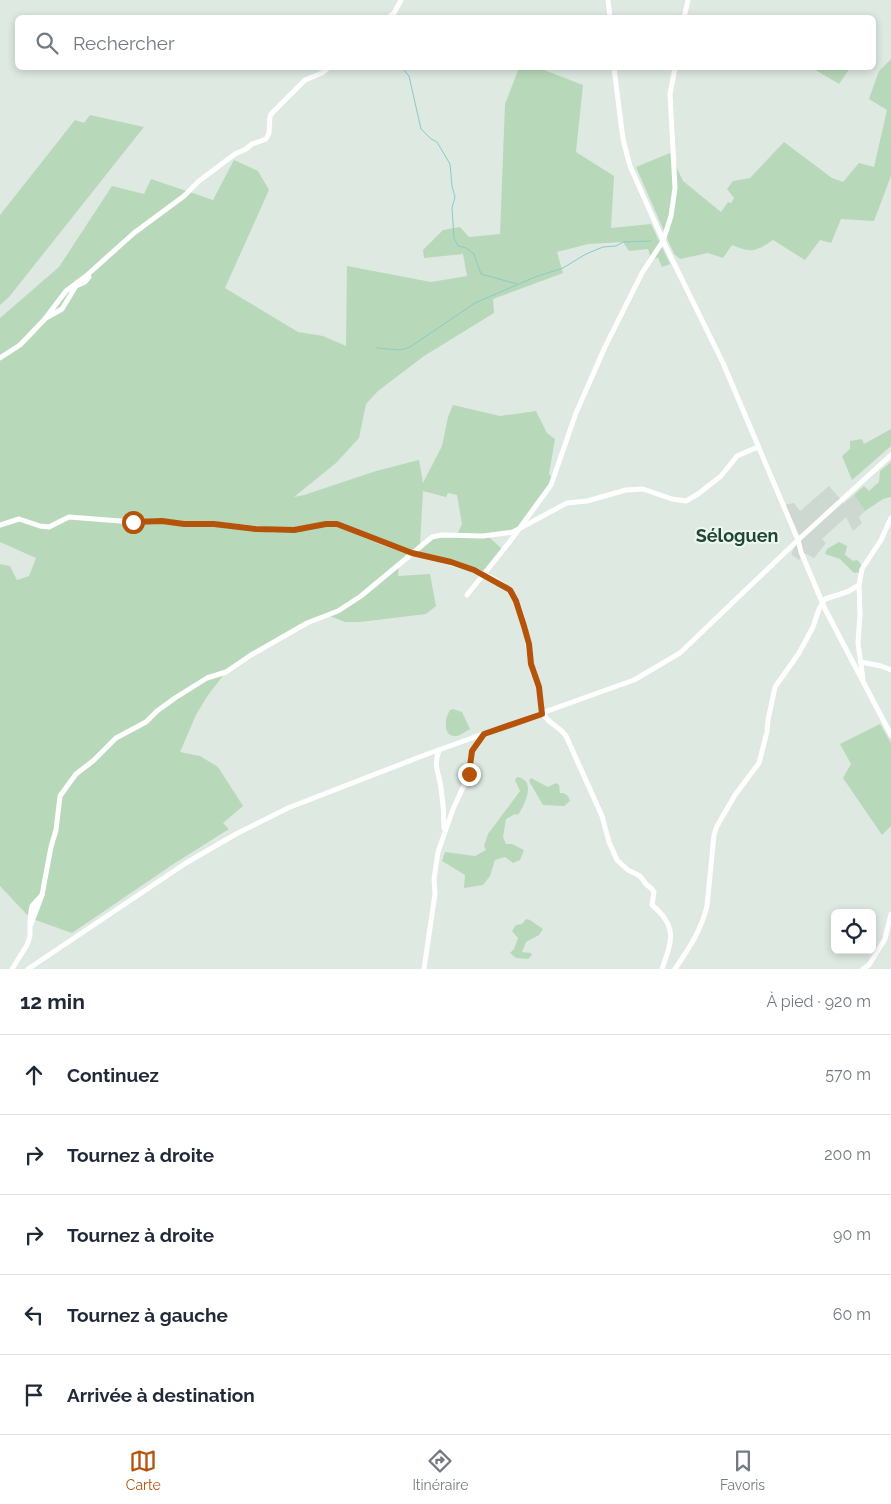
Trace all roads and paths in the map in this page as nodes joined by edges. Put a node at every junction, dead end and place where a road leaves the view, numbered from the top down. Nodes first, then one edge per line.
1 (401, 0) edge
2 (608, 0) edge
3 (688, 0) edge
4 (392, 15) edge
5 (610, 15) edge
6 (685, 15) edge
7 (326, 70) edge
8 (614, 70) edge
9 (675, 70) edge
10 (663, 241) junction
11 (94, 269) junction
12 (44, 320) junction
13 (0, 358) edge
14 (758, 446) junction
15 (891, 455) edge
16 (891, 518) edge
17 (0, 525) edge
18 (518, 530) junction
19 (798, 540) junction
20 (412, 553) junction
21 (484, 575) junction
22 (858, 584) junction
23 (467, 595) dead end
24 (823, 602) junction
25 (861, 662) junction
26 (891, 670) edge
27 (863, 682) junction
28 (542, 714) junction
29 (484, 734) junction
30 (891, 734) edge
31 (439, 750) junction
32 (444, 831) junction
33 (891, 914) edge
34 (12, 969) edge
35 (28, 969) edge
36 (424, 969) edge
37 (662, 969) edge
38 (675, 969) edge
39 (863, 969) edge

1 - 4 street
2 - 5 street
3 - 6 street
7 - 11 street
8 - 10 street
9 - 10 street
10 - 14 street
10 - 18 street
11 - 12 street
11 - 12 street
12 - 13 street
14 - 18 street
14 - 19 street
15 - 19 street
16 - 22 street
17 - 20 street
18 - 20 street
18 - 21 street
19 - 24 street
19 - 28 street
20 - 21 street
20 - 34 street
21 - 23 street
21 - 28 street
22 - 24 street
22 - 25 street
24 - 27 street
24 - 38 street
25 - 26 street
25 - 27 street
27 - 30 street
28 - 29 street
28 - 37 street
29 - 31 street
29 - 32 street
31 - 32 street
31 - 35 street
32 - 36 street
33 - 39 street

